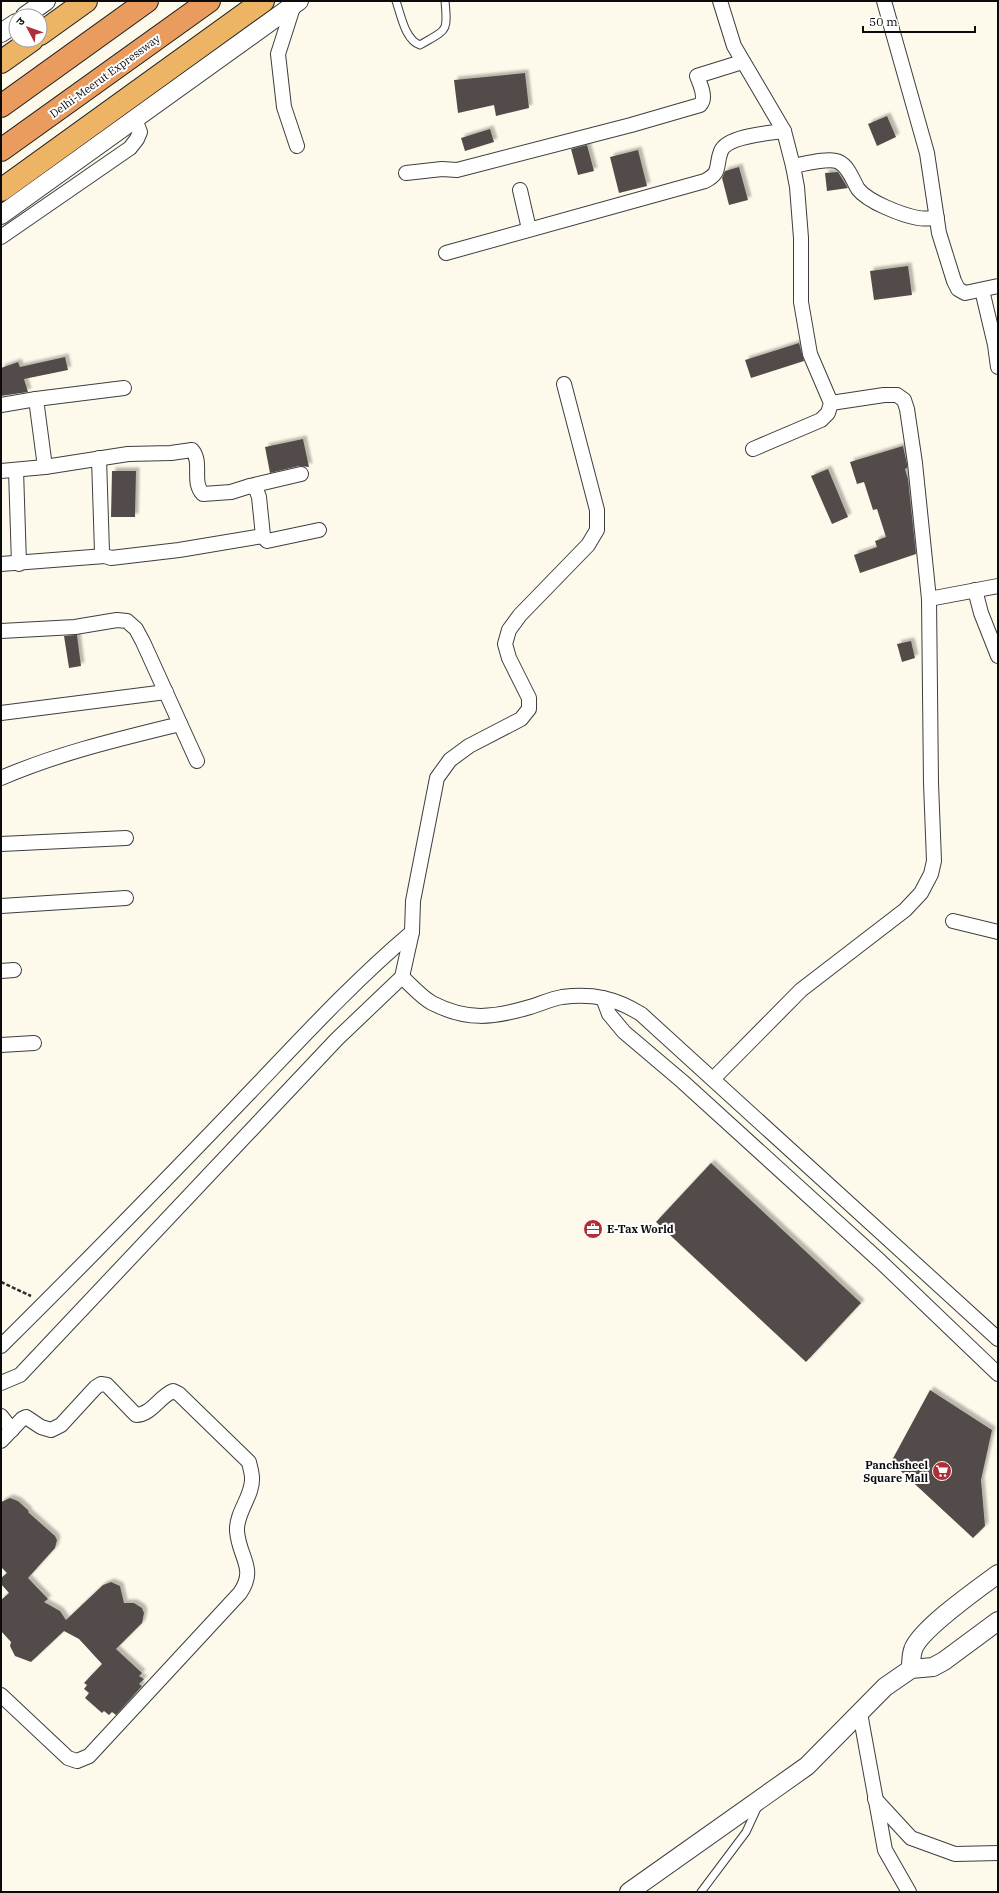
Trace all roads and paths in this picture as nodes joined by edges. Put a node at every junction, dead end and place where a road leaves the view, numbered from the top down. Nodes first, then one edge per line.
1 (46, 1) edge
2 (86, 1) edge
3 (147, 1) edge
4 (209, 1) edge
5 (263, 1) edge
6 (396, 1) edge
7 (445, 1) edge
8 (720, 1) edge
9 (884, 1) edge
10 (296, 3) edge
11 (36, 8) edge
12 (48, 28) edge
13 (21, 48) edge
14 (1, 62) edge
15 (742, 62) junction
16 (1, 106) edge
17 (135, 119) junction
18 (784, 131) junction
19 (297, 146) dead end
20 (1, 150) edge
21 (74, 162) junction
22 (793, 166) junction
23 (406, 173) dead end
24 (82, 181) junction
25 (1, 190) edge
26 (520, 190) dead end
27 (1, 214) edge
28 (937, 218) junction
29 (529, 229) junction
30 (1, 237) edge
31 (446, 253) dead end
32 (998, 286) edge
33 (982, 290) junction
34 (998, 367) edge
35 (564, 384) dead end
36 (124, 388) dead end
37 (36, 399) junction
38 (831, 403) junction
39 (1, 405) edge
40 (753, 449) dead end
41 (100, 458) junction
42 (44, 467) junction
43 (16, 470) junction
44 (1, 471) edge
45 (301, 474) dead end
46 (250, 486) junction
47 (319, 530) dead end
48 (263, 536) junction
49 (105, 556) junction
50 (1, 564) edge
51 (19, 564) junction
52 (998, 586) edge
53 (975, 590) junction
54 (929, 599) junction
55 (1, 631) edge
56 (998, 656) edge
57 (166, 692) junction
58 (1, 713) edge
59 (180, 724) junction
60 (197, 761) dead end
61 (1, 778) edge
62 (126, 838) dead end
63 (1, 844) edge
64 (126, 898) dead end
65 (1, 906) edge
66 (953, 921) dead end
67 (412, 932) junction
68 (998, 932) edge
69 (402, 977) junction
70 (603, 998) junction
71 (34, 1043) dead end
72 (1, 1044) edge
73 (713, 1079) junction
74 (728, 1093) junction
75 (713, 1109) junction
76 (1, 1282) edge
77 (45, 1302) junction
78 (998, 1339) edge
79 (1, 1346) edge
80 (998, 1374) edge
81 (1, 1383) edge
82 (1, 1416) edge
83 (12, 1430) junction
84 (1, 1441) edge
85 (998, 1574) edge
86 (998, 1621) edge
87 (911, 1669) junction
88 (1, 1694) edge
89 (860, 1712) junction
90 (762, 1797) junction
91 (874, 1799) junction
92 (998, 1853) edge
93 (629, 1892) edge
94 (701, 1892) edge
95 (909, 1892) edge

1 - 11 street
2 - 12 highway
3 - 16 highway
4 - 20 highway, Delhi-Meerut Expressway
5 - 25 highway
6 - 7 lane
8 - 15 street
9 - 28 street
10 - 17 street
10 - 19 street
13 - 14 highway
15 - 18 street
15 - 23 street
17 - 21 street
17 - 24 street
18 - 22 street
18 - 29 street
21 - 24 street
21 - 27 street
22 - 28 street
22 - 38 street
24 - 30 street
26 - 29 street
28 - 33 street
29 - 31 street
32 - 33 street
33 - 34 street
35 - 67 street
36 - 37 street
37 - 39 street
37 - 42 street
38 - 40 street
38 - 54 street
41 - 42 street
41 - 46 street
41 - 49 street
42 - 43 street
43 - 44 street
43 - 51 street
45 - 46 street
46 - 48 street
47 - 48 street
48 - 49 street
49 - 51 street
50 - 51 street
52 - 53 street
53 - 54 street
53 - 56 street
54 - 73 street
55 - 57 street
57 - 58 street
57 - 59 street
59 - 60 street
59 - 61 street
62 - 63 street
64 - 65 street
66 - 68 street
67 - 69 street
67 - 77 street
69 - 70 street
69 - 81 street
70 - 73 street
70 - 75 street
71 - 72 street
73 - 74 street
74 - 75 street
74 - 78 street
75 - 80 street
76 - 77 path
77 - 79 street
82 - 83 street
83 - 84 street
83 - 88 street
85 - 87 street
86 - 87 street
87 - 89 street
89 - 90 street
89 - 91 street
90 - 93 street
90 - 94 lane
91 - 92 street
91 - 95 street

